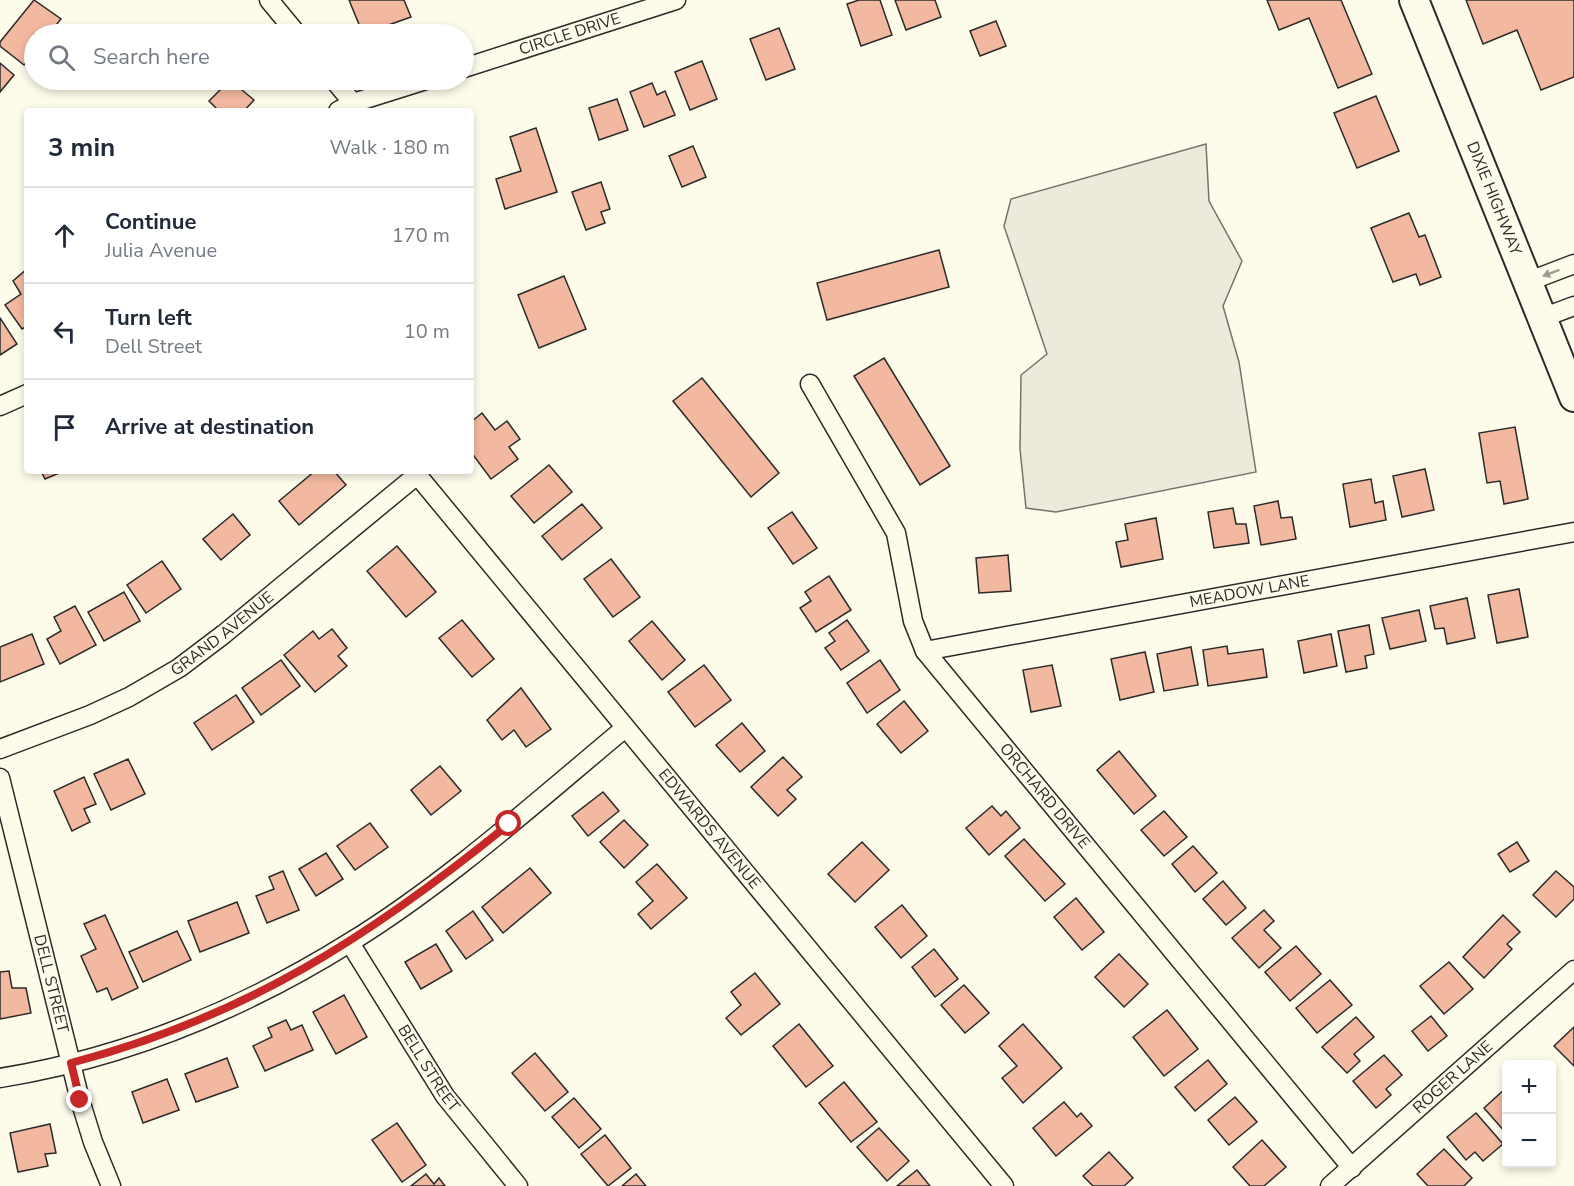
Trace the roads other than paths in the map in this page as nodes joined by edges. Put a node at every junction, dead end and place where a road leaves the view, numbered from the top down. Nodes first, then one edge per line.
1 (269, 0) edge
2 (676, 0) edge
3 (1414, 0) edge
4 (289, 24) edge
5 (474, 65) edge
6 (338, 90) edge
7 (396, 90) edge
8 (346, 107) edge
9 (1574, 264) edge
10 (1527, 282) junction
11 (1574, 306) edge
12 (1542, 318) junction
13 (810, 384) dead end
14 (24, 395) edge
15 (1574, 397) edge
16 (0, 406) edge
17 (414, 474) edge
18 (416, 474) edge
19 (1574, 532) edge
20 (925, 651) junction
21 (625, 728) junction
22 (0, 748) edge
23 (0, 778) edge
24 (350, 943) junction
25 (1574, 969) edge
26 (71, 1063) junction
27 (0, 1077) edge
28 (1352, 1168) junction
29 (111, 1186) edge
30 (518, 1186) edge
31 (1004, 1186) edge
32 (1330, 1186) edge

1 - 4 street
2 - 5 street, CIRCLE DRIVE
3 - 10 main road, DIXIE HIGHWAY
6 - 8 street
7 - 8 street
9 -> 10 street
10 - 12 main road, DIXIE HIGHWAY
11 - 12 street
12 - 15 main road, DIXIE HIGHWAY
13 - 20 street, ORCHARD DRIVE
14 - 16 street
17 - 22 street, GRAND AVENUE
18 - 21 street, EDWARDS AVENUE
19 - 20 street, MEADOW LANE
20 - 28 street, ORCHARD DRIVE
21 - 24 street
21 - 31 street, EDWARDS AVENUE
23 - 26 street, DELL STREET
24 - 26 street
24 - 30 street, BELL STREET
25 - 28 street, ROGER LANE
26 - 27 street
26 - 29 street, DELL STREET
28 - 32 street, ROGER LANE

